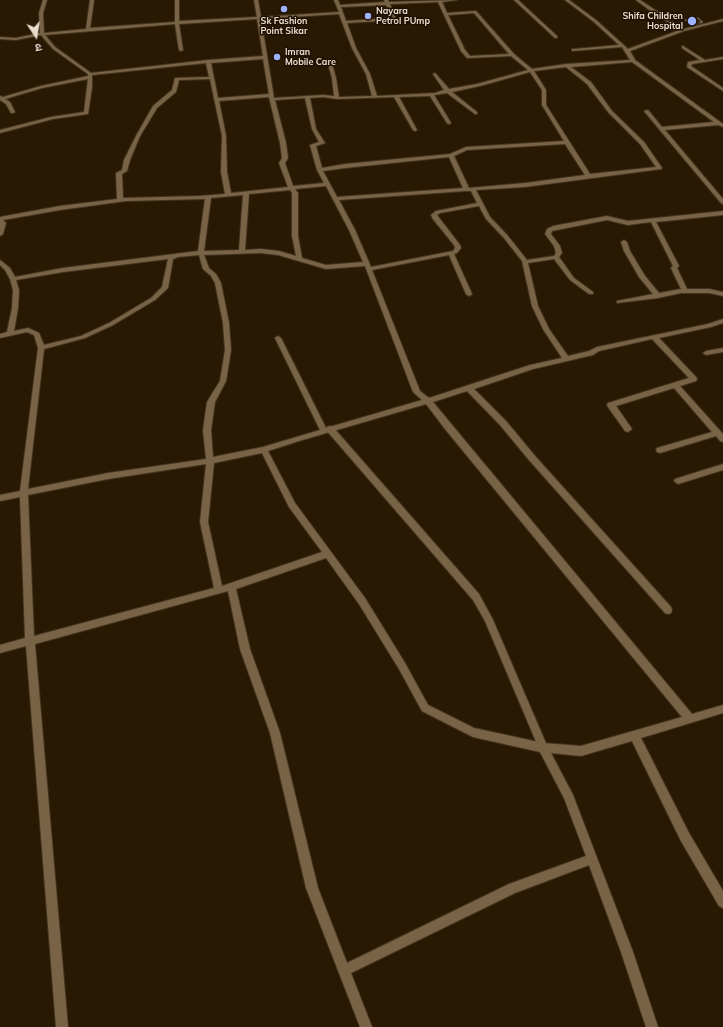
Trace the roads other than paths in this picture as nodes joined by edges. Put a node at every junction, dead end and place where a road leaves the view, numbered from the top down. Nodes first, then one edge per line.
1 (45, 0) edge
2 (92, 0) edge
3 (177, 0) edge
4 (256, 0) edge
5 (336, 0) edge
6 (439, 0) edge
7 (455, 0) edge
8 (516, 0) edge
9 (567, 0) edge
10 (638, 0) edge
11 (387, 2) edge
12 (338, 6) junction
13 (341, 13) junction
14 (446, 14) junction
15 (259, 18) junction
16 (723, 20) edge
17 (177, 22) junction
18 (344, 22) junction
19 (88, 29) junction
20 (682, 30) junction
21 (42, 34) junction
22 (556, 37) dead end
23 (0, 38) edge
24 (622, 46) junction
25 (683, 47) dead end
26 (180, 50) dead end
27 (574, 50) dead end
28 (627, 51) junction
29 (512, 55) junction
30 (266, 57) junction
31 (722, 58) edge
32 (208, 61) junction
33 (633, 61) junction
34 (704, 61) junction
35 (178, 64) junction
36 (330, 64) dead end
37 (566, 65) junction
38 (531, 70) junction
39 (436, 74) dead end
40 (90, 76) junction
41 (211, 78) junction
42 (177, 79) junction
43 (723, 90) edge
44 (448, 91) junction
45 (432, 94) junction
46 (396, 96) junction
47 (272, 97) junction
48 (306, 97) junction
49 (375, 97) junction
50 (1, 98) edge
51 (338, 98) junction
52 (216, 100) junction
53 (646, 111) dead end
54 (13, 112) dead end
55 (475, 113) dead end
56 (449, 123) dead end
57 (720, 123) edge
58 (662, 129) junction
59 (415, 130) dead end
60 (0, 132) edge
61 (568, 142) junction
62 (451, 155) junction
63 (320, 170) junction
64 (588, 176) junction
65 (328, 184) junction
66 (291, 187) junction
67 (470, 190) junction
68 (246, 192) junction
69 (228, 194) junction
70 (208, 197) junction
71 (336, 199) junction
72 (120, 200) junction
73 (723, 202) edge
74 (481, 204) junction
75 (720, 213) edge
76 (0, 219) edge
77 (653, 221) junction
78 (723, 221) edge
79 (0, 234) edge
80 (624, 242) dead end
81 (242, 252) junction
82 (201, 253) junction
83 (451, 253) junction
84 (178, 255) junction
85 (556, 257) junction
86 (299, 259) junction
87 (0, 262) edge
88 (525, 262) junction
89 (368, 267) junction
90 (13, 279) junction
91 (685, 291) junction
92 (591, 293) dead end
93 (469, 294) dead end
94 (723, 294) edge
95 (658, 296) junction
96 (619, 302) dead end
97 (723, 321) edge
98 (10, 334) junction
99 (0, 336) edge
100 (654, 337) junction
101 (278, 338) dead end
102 (41, 348) junction
103 (723, 350) edge
104 (706, 353) dead end
105 (566, 359) junction
106 (675, 385) junction
107 (468, 387) junction
108 (428, 401) junction
109 (628, 429) dead end
110 (327, 430) junction
111 (717, 433) junction
112 (723, 439) edge
113 (264, 450) junction
114 (660, 450) dead end
115 (210, 461) junction
116 (723, 467) edge
117 (678, 481) dead end
118 (24, 492) junction
119 (0, 498) edge
120 (327, 554) junction
121 (231, 587) junction
122 (219, 590) junction
123 (668, 610) dead end
124 (30, 640) junction
125 (0, 648) edge
126 (723, 709) edge
127 (690, 719) junction
128 (634, 735) junction
129 (543, 748) junction
130 (592, 859) junction
131 (723, 902) edge
132 (344, 970) junction
133 (62, 1027) edge
134 (366, 1027) edge
135 (652, 1027) edge

1 - 21 street
2 - 19 street
3 - 17 street
4 - 15 street
5 - 12 street
6 - 7 street
6 - 11 street
6 - 14 street
8 - 22 street
9 - 24 street
10 - 20 street
11 - 12 street
11 - 18 street
12 - 13 street
13 - 15 street
13 - 18 street
14 - 29 street
14 - 29 street
15 - 17 street
15 - 30 street
16 - 20 street
17 - 19 street
17 - 26 street
18 - 49 street
19 - 21 street
20 - 28 street
21 - 23 street
21 - 40 street
24 - 27 street
24 - 28 street
25 - 34 street
28 - 33 street
29 - 38 street
30 - 32 street
30 - 47 street
31 - 34 street
32 - 35 street
32 - 41 street
33 - 37 street
33 - 57 street
34 - 43 street
35 - 40 street
35 - 42 street
36 - 51 street
37 - 38 street
37 - 64 street
38 - 44 street
38 - 61 street
39 - 44 street
40 - 50 street
40 - 60 street
41 - 42 street
41 - 52 street
42 - 72 street
44 - 45 street
44 - 55 street
45 - 46 street
45 - 56 street
46 - 49 street
46 - 59 street
47 - 48 street
47 - 52 street
47 - 66 street
48 - 51 street
48 - 63 street
49 - 51 street
50 - 54 street
52 - 69 street
53 - 58 street
57 - 58 street
58 - 73 street
61 - 62 street
61 - 64 street
62 - 63 street
62 - 67 street
63 - 65 street
64 - 67 street
65 - 66 street
65 - 71 street
66 - 68 street
66 - 86 street
67 - 71 street
67 - 74 street
68 - 69 street
68 - 81 street
69 - 70 street
70 - 72 street
70 - 82 street
71 - 89 street
72 - 76 street
74 - 83 street
74 - 88 street
75 - 77 street
75 - 78 street
76 - 79 street
77 - 85 street
77 - 91 street
80 - 95 street
81 - 82 street
81 - 86 street
82 - 84 street
82 - 115 street
83 - 89 street
83 - 93 street
84 - 90 street
84 - 102 street
85 - 88 street
85 - 92 street
86 - 89 street
87 - 90 street
88 - 105 street
89 - 108 street
90 - 98 street
91 - 94 street
91 - 95 street
95 - 96 street
97 - 100 street
98 - 99 street
98 - 102 street
100 - 105 street
100 - 106 street
101 - 110 street
102 - 118 street
103 - 104 street
105 - 107 street
106 - 109 street
106 - 111 street
107 - 108 street
107 - 123 street
108 - 110 street
108 - 127 street
110 - 113 street
110 - 129 street
111 - 112 street
111 - 114 street
113 - 115 street
113 - 120 street
115 - 118 street
115 - 122 street
116 - 117 street
118 - 119 street
118 - 124 street
120 - 121 street
120 - 129 street
121 - 122 street
121 - 132 street
122 - 124 street
124 - 125 street
124 - 133 street
126 - 127 street
127 - 128 street
128 - 129 street
128 - 131 street
129 - 130 street
130 - 132 street
130 - 135 street
132 - 134 street

